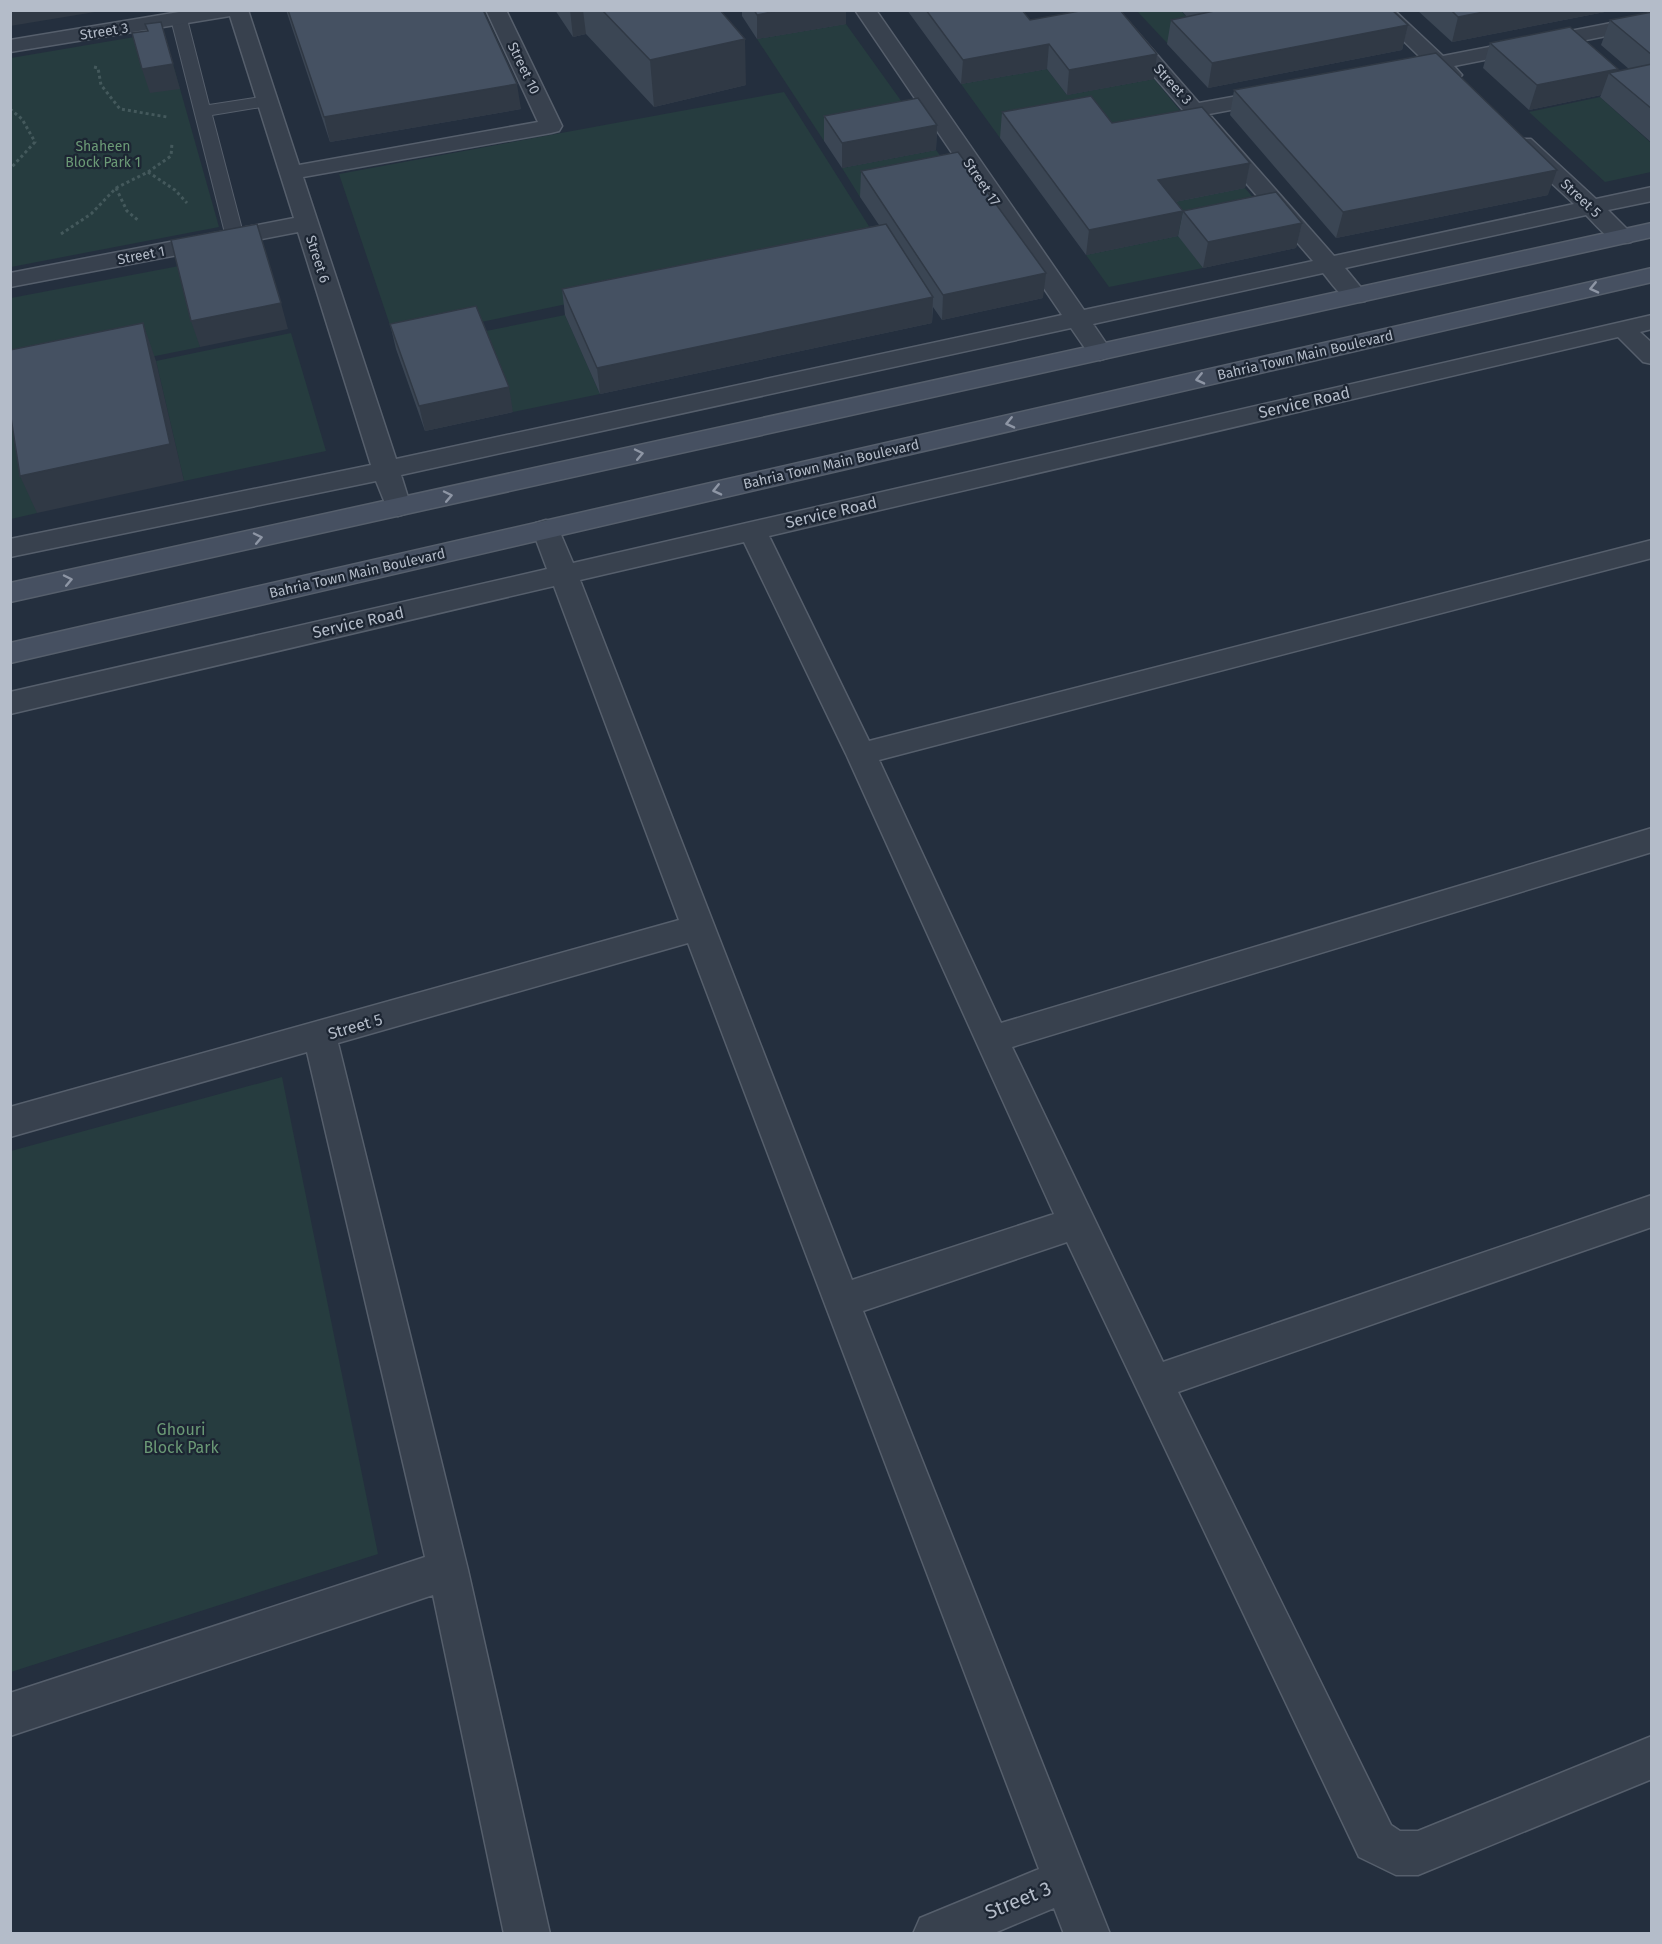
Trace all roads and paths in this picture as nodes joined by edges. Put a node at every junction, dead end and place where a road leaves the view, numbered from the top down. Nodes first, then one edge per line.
1 (232, 10) edge
2 (238, 10) edge
3 (496, 10) edge
4 (865, 10) edge
5 (1107, 10) edge
6 (1382, 10) edge
7 (179, 19) junction
8 (1652, 21) edge
9 (10, 46) edge
10 (1439, 64) junction
11 (88, 65) dead end
12 (1381, 75) edge
13 (1464, 87) edge
14 (1300, 90) edge
15 (267, 101) junction
16 (10, 109) edge
17 (1196, 110) junction
18 (203, 111) junction
19 (175, 118) junction
20 (1506, 127) edge
21 (10, 169) edge
22 (148, 172) junction
23 (290, 173) junction
24 (116, 188) junction
25 (1652, 194) edge
26 (1591, 207) junction
27 (192, 210) dead end
28 (143, 223) dead end
29 (306, 223) junction
30 (1652, 230) edge
31 (57, 237) dead end
32 (235, 237) junction
33 (1623, 237) junction
34 (1328, 263) junction
35 (1652, 275) edge
36 (10, 280) edge
37 (1356, 296) junction
38 (1076, 319) junction
39 (1652, 322) edge
40 (1623, 329) junction
41 (1100, 352) junction
42 (1652, 357) edge
43 (386, 470) junction
44 (398, 507) junction
45 (546, 529) junction
46 (752, 530) junction
47 (10, 548) edge
48 (1652, 549) edge
49 (563, 573) junction
50 (10, 593) edge
51 (10, 653) edge
52 (10, 703) edge
53 (861, 754) junction
54 (1652, 840) edge
55 (699, 927) junction
56 (320, 1037) junction
57 (993, 1039) junction
58 (10, 1122) edge
59 (1652, 1211) edge
60 (1076, 1223) junction
61 (841, 1301) junction
62 (1153, 1383) junction
63 (448, 1570) junction
64 (10, 1716) edge
65 (1652, 1757) edge
66 (1066, 1880) junction
67 (527, 1934) edge
68 (936, 1934) edge
69 (1087, 1934) edge

1 - 7 street, Street 3
2 - 15 street, Street 6
3 - 23 street, Street 10
4 - 38 street, Street 17
5 - 17 street, Street 3
6 - 10 street
7 - 9 street, Street 3
7 - 18 lane
8 - 10 street
10 - 12 street
10 - 13 street
11 - 19 path
14 - 17 street
15 - 18 lane
15 - 23 street, Street 6
16 - 21 path
17 - 34 street, Street 3
18 - 19 path
18 - 32 lane
19 - 22 path
20 - 26 street, Street 5
22 - 24 path
22 - 27 path
23 - 29 street, Street 6
24 - 28 path
24 - 31 path
25 - 26 street
26 - 33 street, Street 5
26 - 34 street
29 - 32 street, Street 1
29 - 43 street, Street 6
30 - 33 main road
32 - 36 street, Street 1
33 - 37 main road
34 - 37 street, Street 3
34 - 38 street
35 -> 45 main road, Bahria Town Main Boulevard
37 - 41 main road
38 - 41 street, Street 17
38 - 43 street
39 - 40 street, Service Road
40 - 42 street
40 - 46 street, Service Road
44 -> 41 main road
43 - 44 street, Street 6
43 - 47 street
50 -> 44 main road
45 - 49 street
45 - 51 main road, Bahria Town Main Boulevard
46 - 49 street, Service Road
46 - 53 street
48 - 53 street
49 - 52 street, Service Road
49 - 55 street
53 - 57 street
54 - 57 street
55 - 56 street, Street 5
55 - 61 street
56 - 58 street, Street 5
56 - 63 street
57 - 60 street
59 - 62 street
60 - 61 street
60 - 62 street
61 - 66 street
62 - 65 street
63 - 64 street
63 - 67 street
66 - 68 street, Street 3
66 - 69 street

